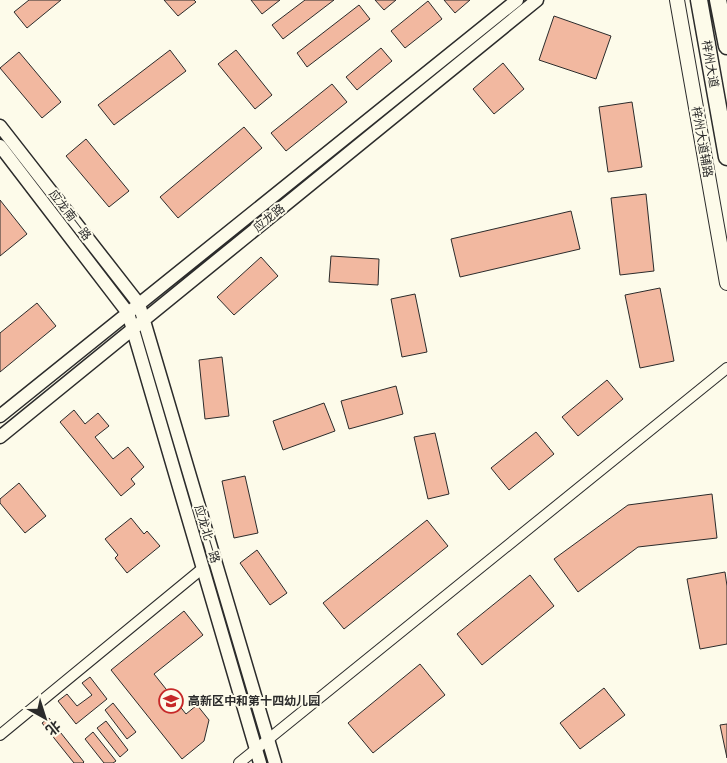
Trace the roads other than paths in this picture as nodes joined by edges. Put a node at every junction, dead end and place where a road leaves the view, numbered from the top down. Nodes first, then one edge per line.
1 (517, 0) edge
2 (537, 0) edge
3 (677, 0) edge
4 (699, 0) edge
5 (718, 0) edge
6 (727, 46) edge
7 (0, 126) edge
8 (0, 146) edge
9 (727, 157) edge
10 (727, 284) edge
11 (139, 304) junction
12 (128, 314) junction
13 (144, 320) junction
14 (134, 328) junction
15 (727, 368) edge
16 (0, 416) edge
17 (0, 437) edge
18 (204, 568) junction
19 (0, 735) edge
20 (268, 740) junction
21 (256, 749) junction
22 (239, 763) edge
23 (260, 763) edge
24 (275, 763) edge

1 - 11 street, 应龙路
2 - 13 street, 应龙路
3 - 10 main road, 梓州大道辅路
4 - 9 highway, 梓州大道
5 - 6 highway, 梓州大道
7 - 11 street, 应龙南一路
8 - 12 street, 应龙南一路
11 - 12 street, 应龙路
11 - 13 street, 应龙北一路
12 - 14 street, 应龙北一路
12 - 16 street, 应龙路
13 - 14 street, 应龙路
13 - 20 street, 应龙北一路
14 - 17 street, 应龙路
14 - 18 street, 应龙北一路
15 - 20 street
18 - 19 street
18 - 21 street, 应龙北一路
20 - 21 street
20 - 24 street, 应龙北一路
21 - 22 street
21 - 23 street, 应龙北一路

